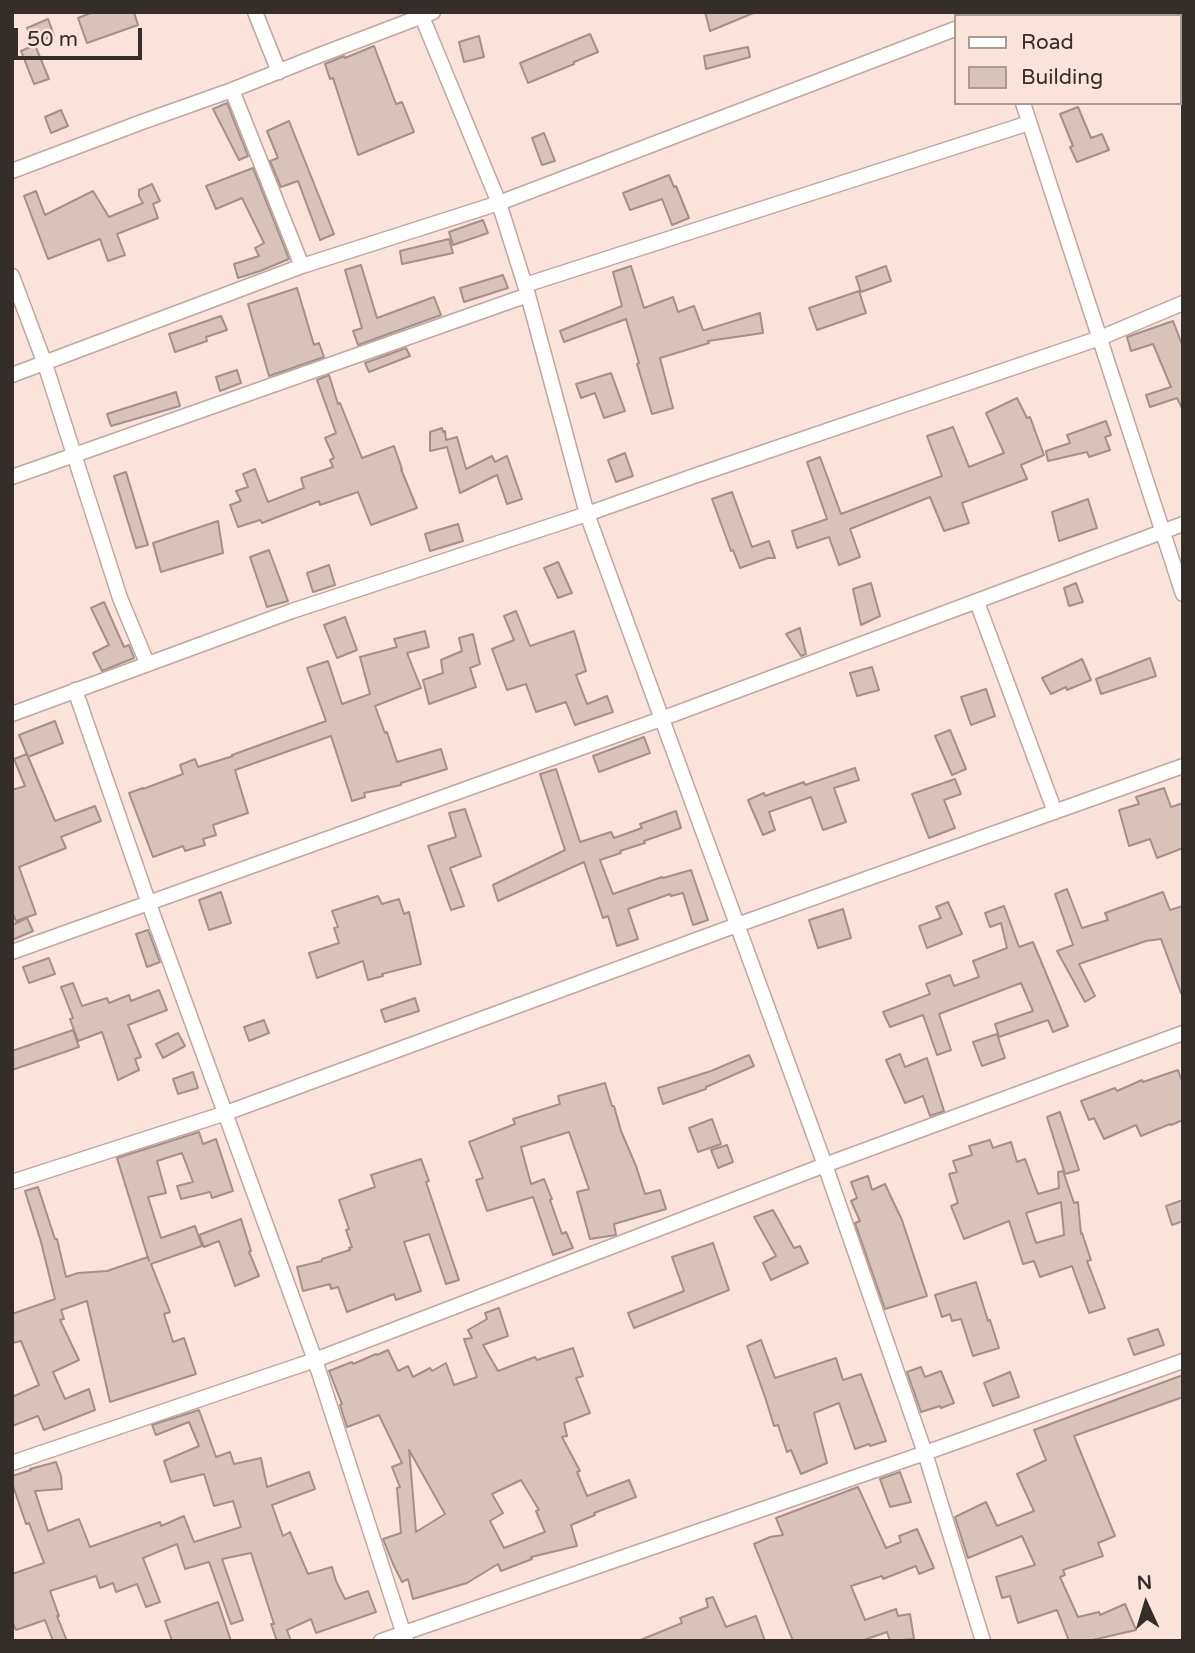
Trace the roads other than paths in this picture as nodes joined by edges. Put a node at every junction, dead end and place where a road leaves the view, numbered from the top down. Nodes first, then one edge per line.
1 (255, 12) edge
2 (425, 14) edge
3 (954, 29) edge
4 (279, 72) junction
5 (232, 90) junction
6 (1024, 105) edge
7 (1029, 123) junction
8 (12, 171) edge
9 (499, 202) junction
10 (302, 266) junction
11 (12, 276) edge
12 (527, 290) junction
13 (1183, 303) edge
14 (1100, 338) junction
15 (45, 364) junction
16 (12, 375) edge
17 (74, 455) junction
18 (12, 478) edge
19 (587, 514) junction
20 (1183, 524) edge
21 (1161, 532) junction
22 (1183, 594) edge
23 (977, 602) junction
24 (147, 663) junction
25 (75, 691) junction
26 (12, 714) edge
27 (661, 719) junction
28 (1183, 766) edge
29 (1055, 812) junction
30 (149, 904) junction
31 (737, 925) junction
32 (12, 952) edge
33 (1183, 1033) edge
34 (226, 1113) junction
35 (825, 1166) junction
36 (12, 1182) edge
37 (315, 1360) junction
38 (1183, 1361) edge
39 (925, 1452) junction
40 (12, 1463) edge
41 (405, 1637) edge
42 (381, 1641) edge
43 (983, 1641) edge

1 - 4 street
2 - 4 street
2 - 9 street
3 - 9 street
4 - 5 street
5 - 8 street
5 - 10 street
6 - 7 street
7 - 12 street
7 - 14 street
9 - 10 street
9 - 12 street
10 - 15 street
11 - 15 street
12 - 17 street
12 - 19 street
13 - 14 street
14 - 19 street
14 - 21 street
15 - 16 street
15 - 17 street
17 - 18 street
17 - 24 street
19 - 24 street
19 - 27 street
20 - 21 street
21 - 22 street
21 - 23 street
23 - 27 street
23 - 29 street
24 - 25 street
25 - 26 street
25 - 30 street
27 - 30 street
27 - 31 street
28 - 29 street
29 - 31 street
30 - 32 street
30 - 34 street
31 - 34 street
31 - 35 street
33 - 35 street
34 - 36 street
34 - 37 street
35 - 37 street
35 - 39 street
37 - 40 street
37 - 41 street
38 - 39 street
39 - 41 street
39 - 43 street
41 - 42 street

